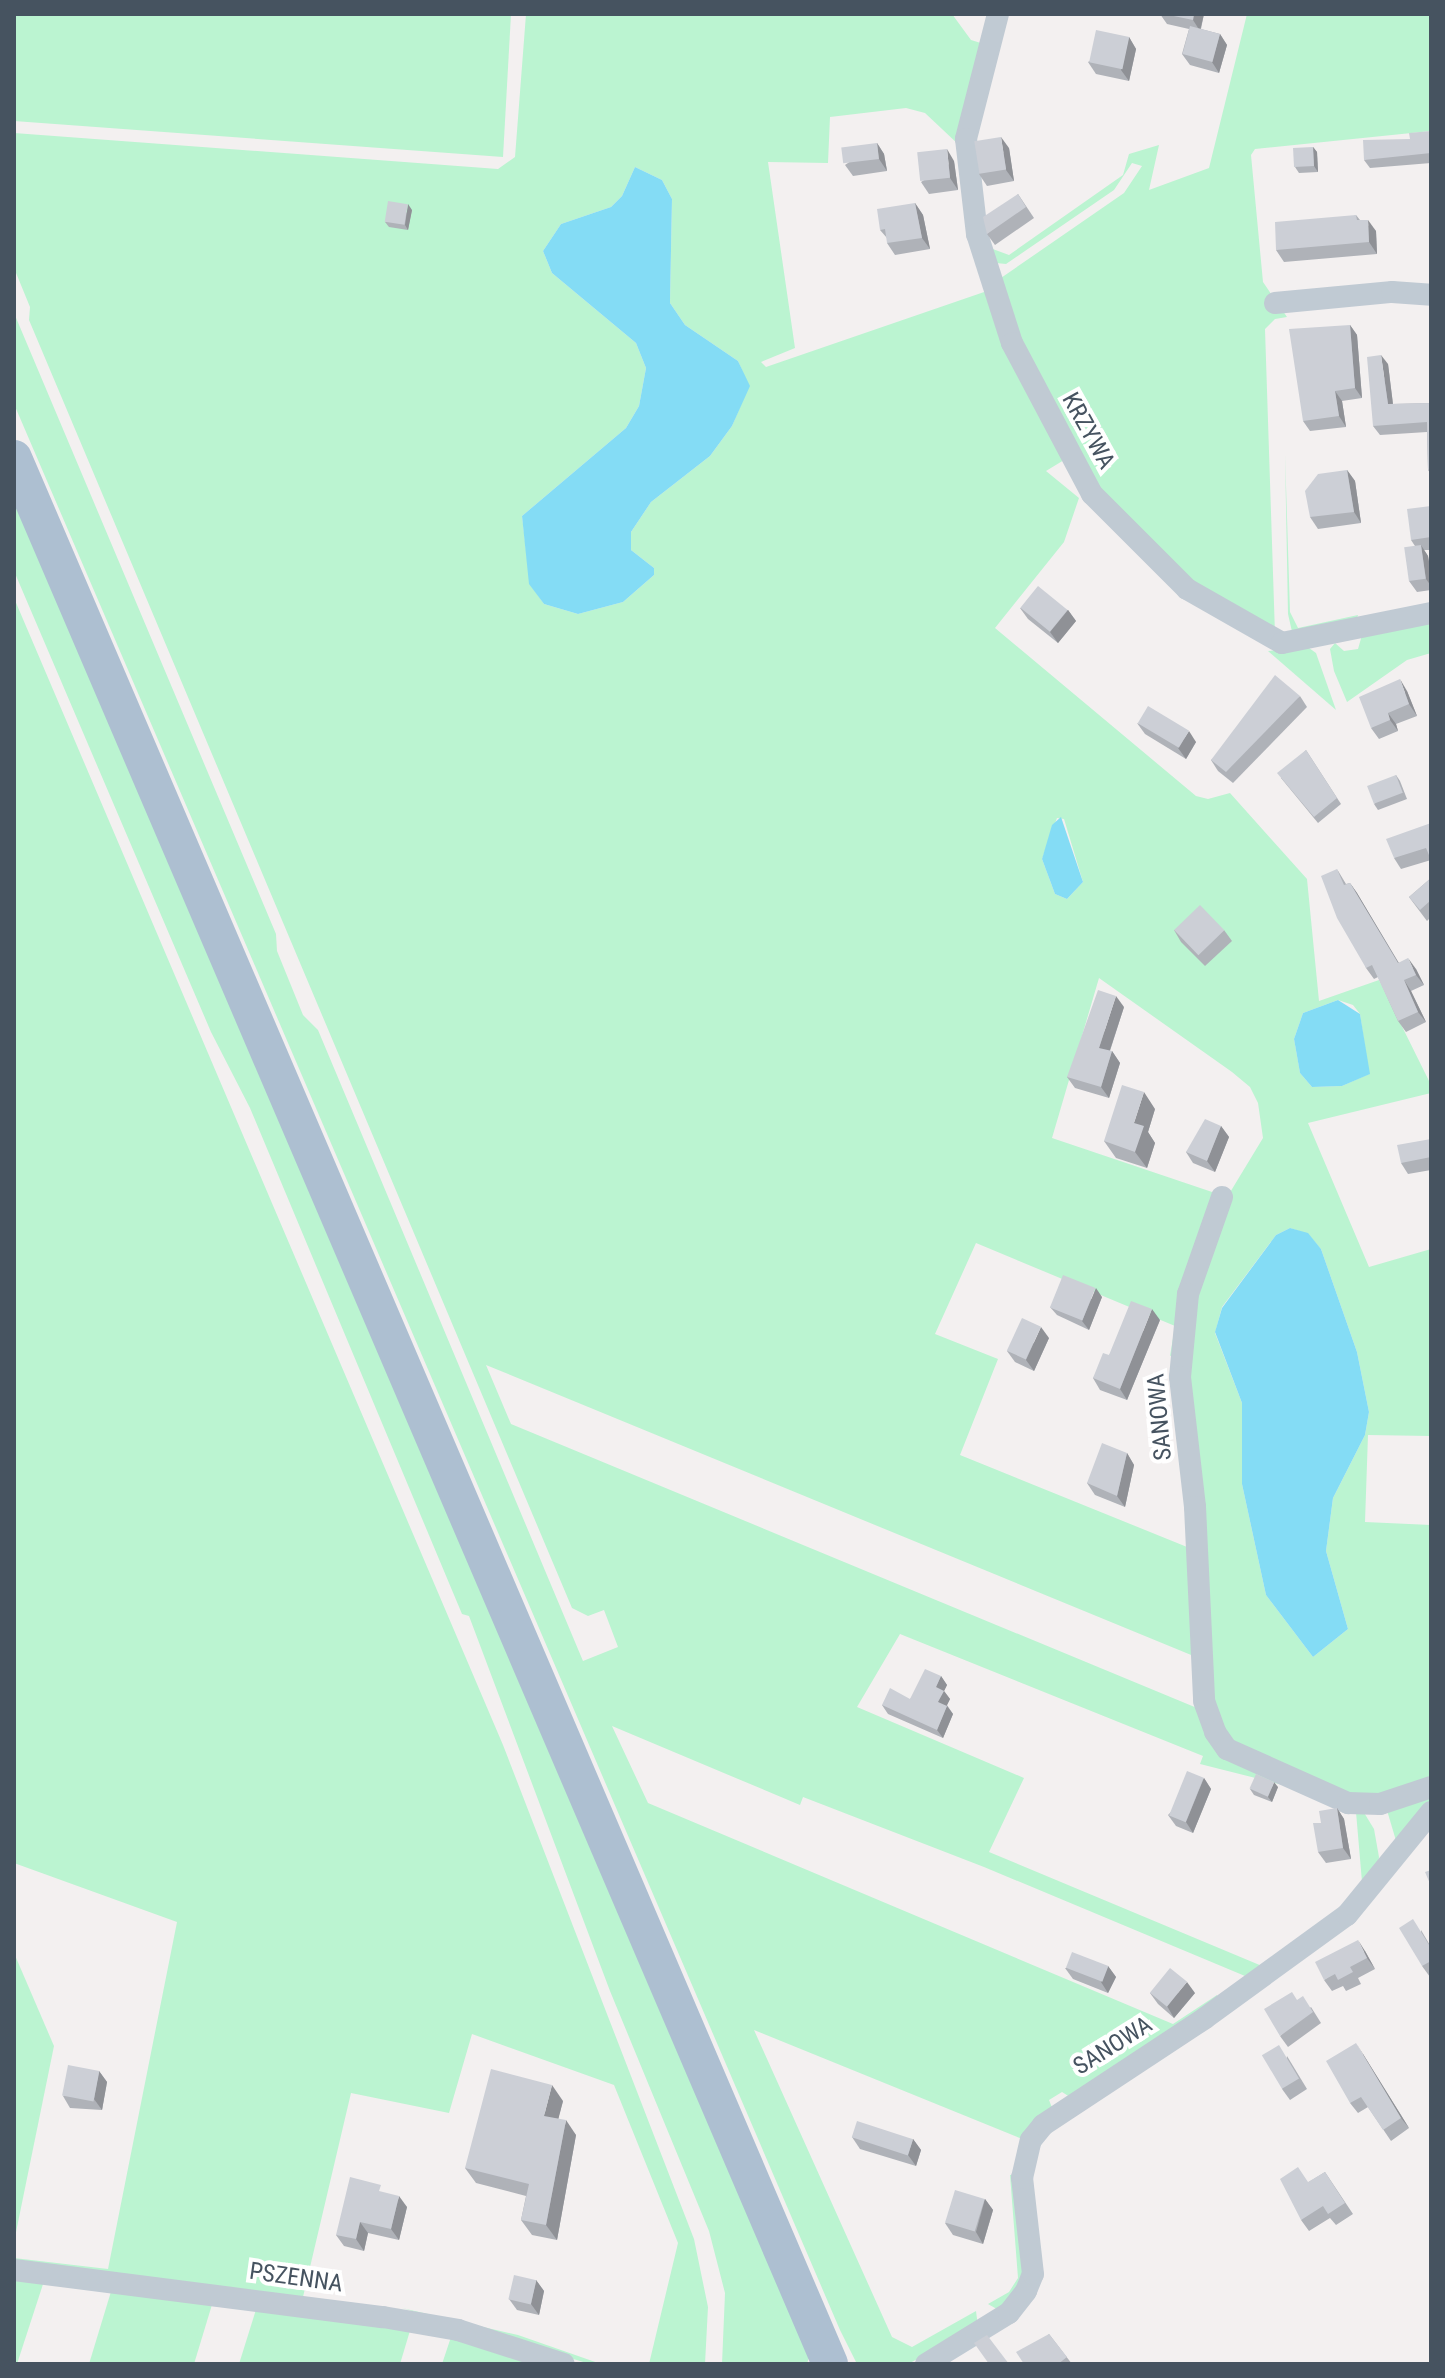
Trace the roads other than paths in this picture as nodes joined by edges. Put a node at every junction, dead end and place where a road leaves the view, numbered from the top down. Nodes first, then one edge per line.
1 (998, 14) edge
2 (1431, 295) edge
3 (1275, 303) dead end
4 (14, 458) edge
5 (1431, 613) edge
6 (1222, 1197) dead end
7 (1431, 1787) edge
8 (1431, 1812) edge
9 (14, 2270) edge
10 (564, 2364) edge
11 (830, 2364) edge
12 (926, 2364) edge

1 - 5 street, KRZYWA
2 - 3 street
4 - 11 main road
6 - 7 street, SANOWA
8 - 12 street, SANOWA
9 - 10 street, PSZENNA

